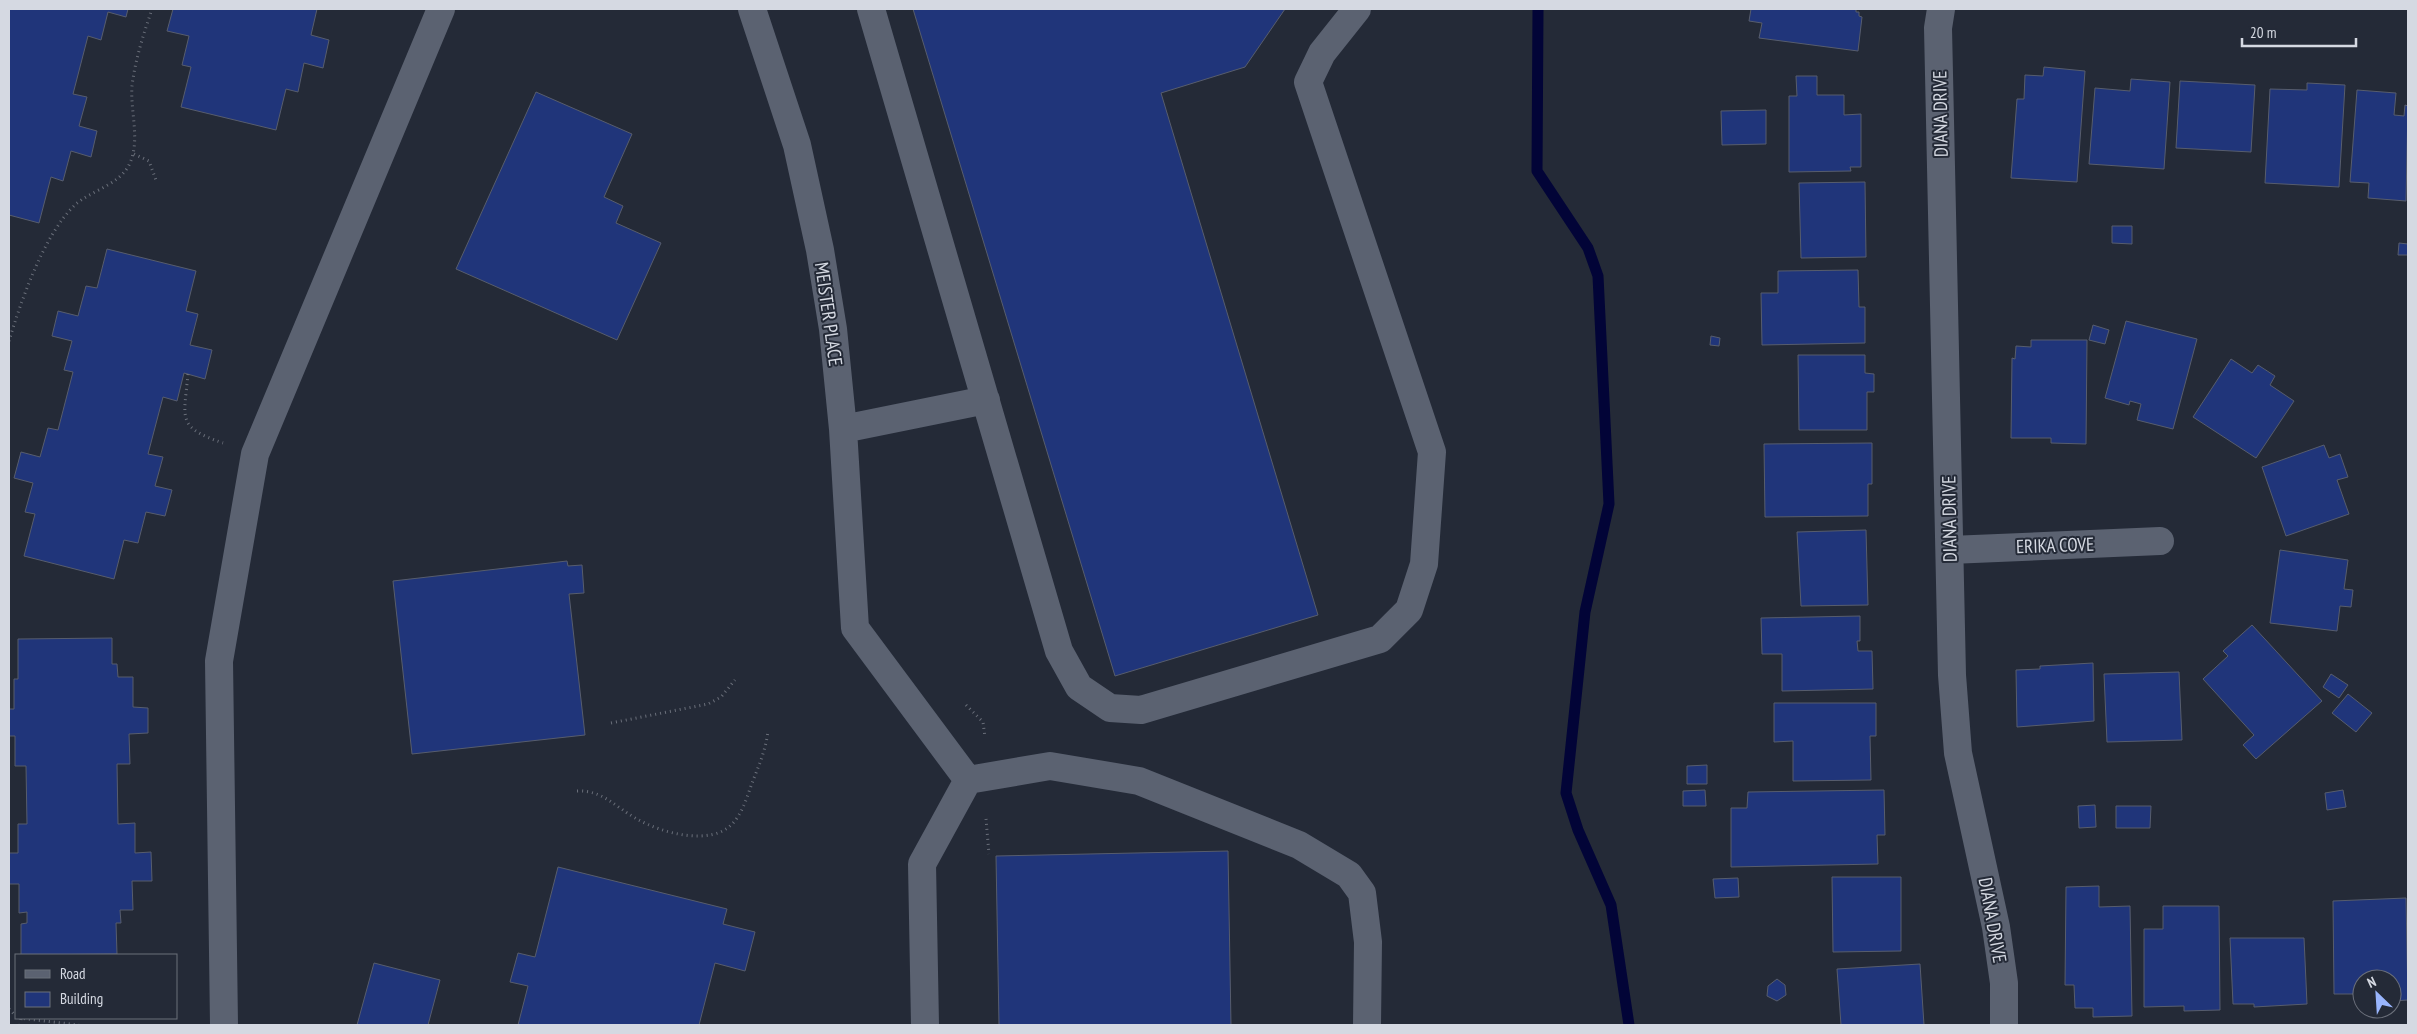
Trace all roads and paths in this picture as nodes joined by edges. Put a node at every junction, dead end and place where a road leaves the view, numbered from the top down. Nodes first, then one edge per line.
1 (152, 9) edge
2 (441, 9) edge
3 (752, 9) edge
4 (871, 9) edge
5 (1357, 9) edge
6 (1942, 9) edge
7 (134, 154) junction
8 (157, 183) dead end
9 (9, 341) edge
10 (188, 374) dead end
11 (986, 400) junction
12 (843, 429) junction
13 (256, 454) junction
14 (2160, 541) dead end
15 (1950, 550) junction
16 (735, 680) dead end
17 (966, 705) dead end
18 (611, 723) dead end
19 (768, 731) dead end
20 (985, 737) dead end
21 (968, 780) junction
22 (577, 791) dead end
23 (986, 816) dead end
24 (989, 854) dead end
25 (27, 1019) edge
26 (79, 1025) edge
27 (224, 1025) edge
28 (925, 1025) edge
29 (1367, 1025) edge
30 (2004, 1025) edge

1 - 7 path
2 - 13 street
3 - 12 street, MEISTER PLACE
4 - 11 street
5 - 11 street
6 - 15 street, DIANA DRIVE
7 - 8 path
7 - 9 path
10 - 13 path
11 - 12 street
12 - 21 street, MEISTER PLACE
13 - 27 street
14 - 15 street, ERIKA COVE
15 - 30 street, DIANA DRIVE
16 - 18 path
17 - 20 path
19 - 22 path
21 - 28 street
21 - 29 street
23 - 24 path
25 - 26 path

